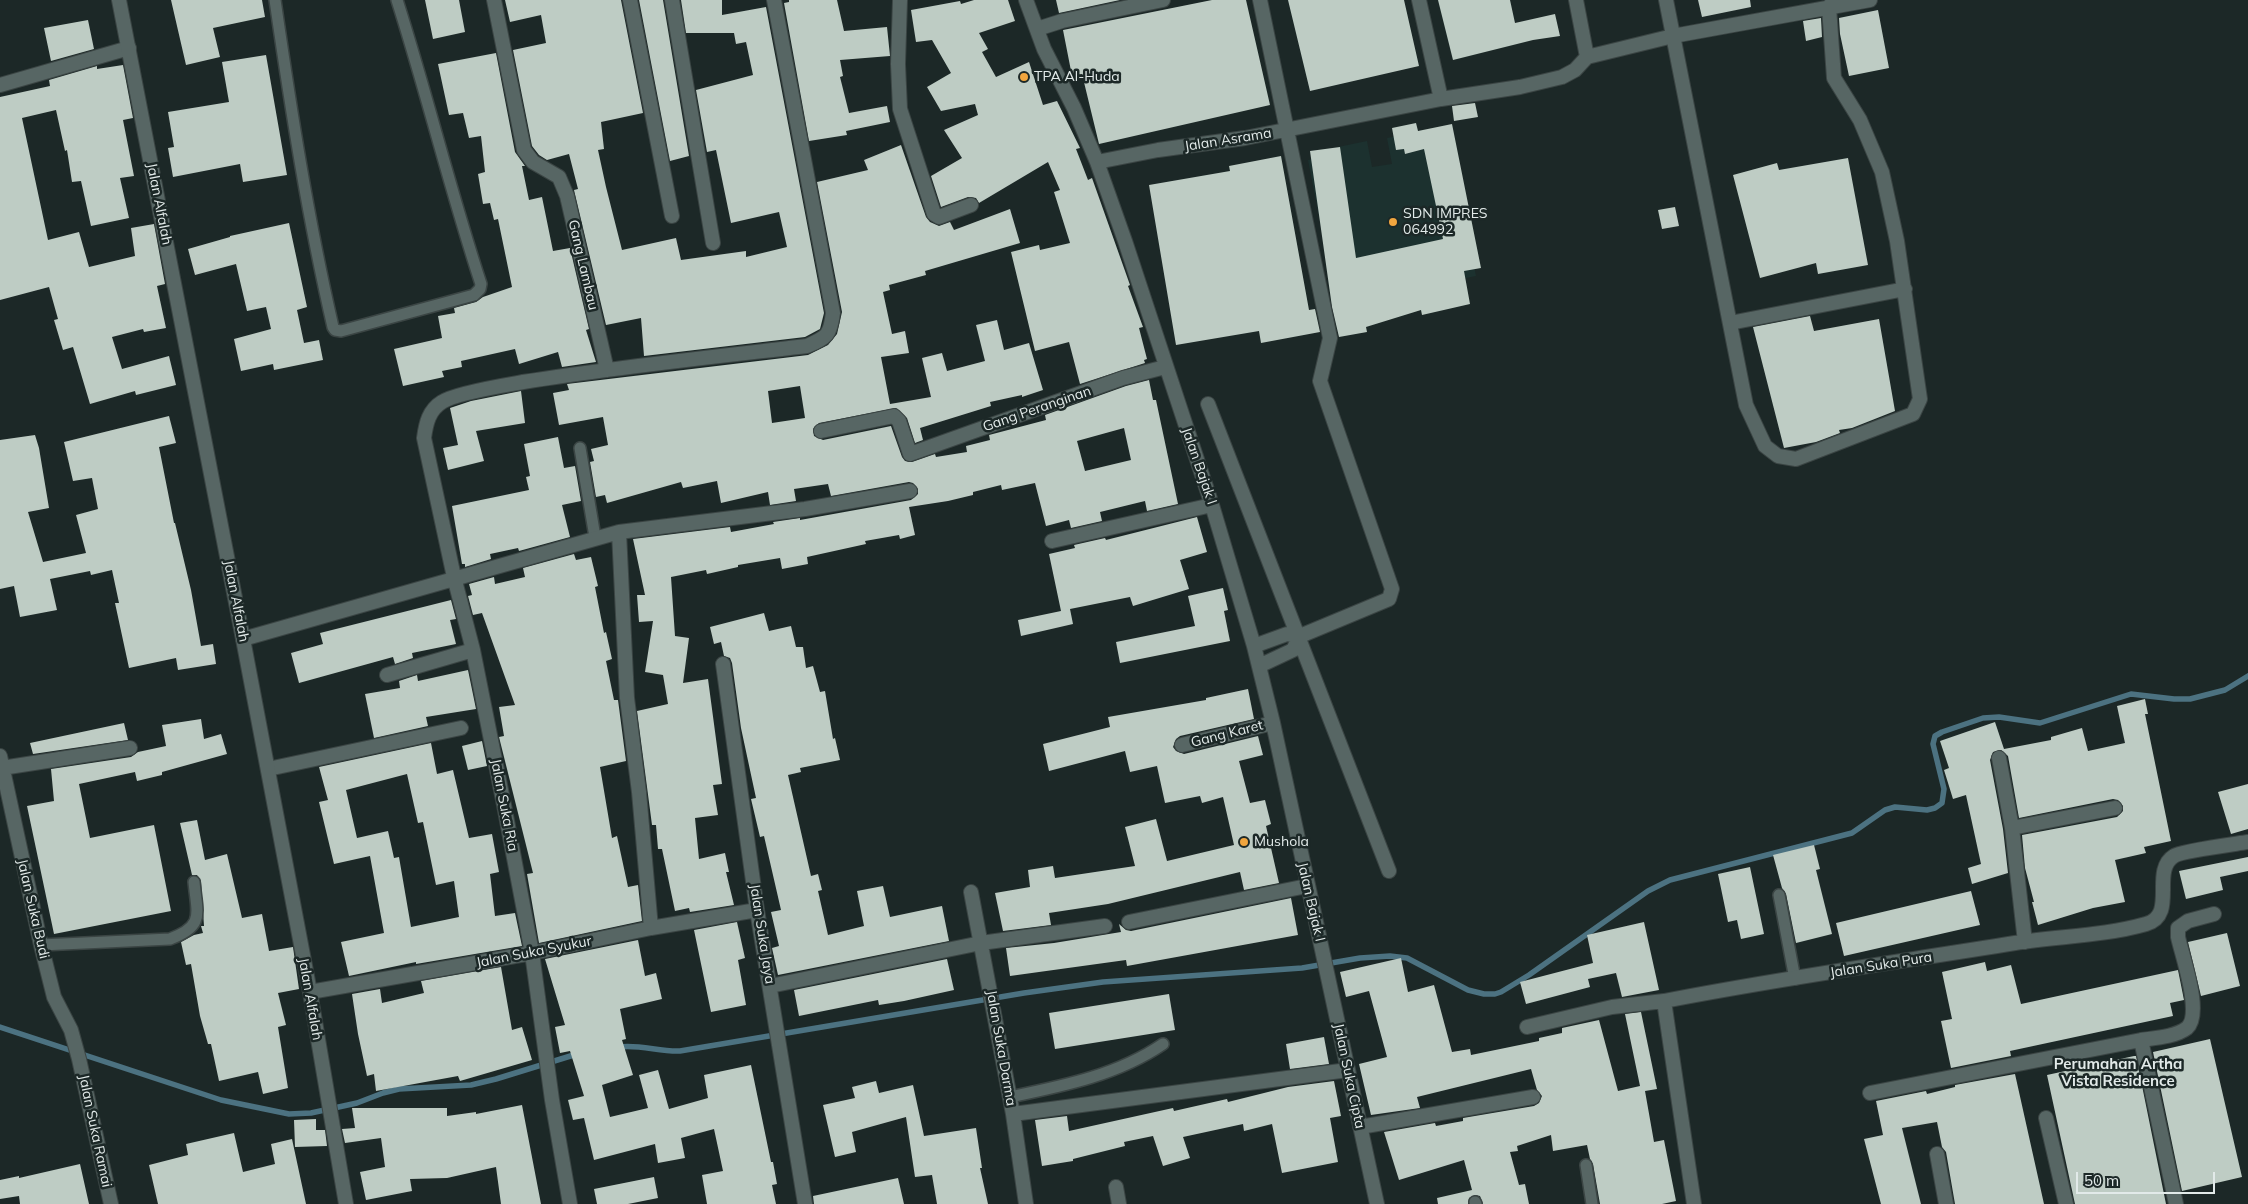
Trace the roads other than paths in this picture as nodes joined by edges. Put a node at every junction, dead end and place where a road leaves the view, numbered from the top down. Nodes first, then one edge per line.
1 (119, 0) edge
2 (274, 0) edge
3 (397, 0) edge
4 (494, 0) edge
5 (630, 0) edge
6 (672, 0) edge
7 (774, 0) edge
8 (900, 0) edge
9 (1026, 0) edge
10 (1163, 0) edge
11 (1260, 0) edge
12 (1420, 0) edge
13 (1576, 0) edge
14 (1666, 0) edge
15 (1870, 0) edge
16 (1831, 4) edge
17 (1036, 29) junction
18 (1673, 36) junction
19 (129, 48) junction
20 (1587, 57) junction
21 (0, 85) edge
22 (1441, 99) junction
23 (1288, 130) junction
24 (1097, 162) junction
25 (972, 205) dead end
26 (672, 216) dead end
27 (713, 243) dead end
28 (1905, 289) junction
29 (1730, 323) junction
30 (1165, 367) junction
31 (607, 370) junction
32 (1208, 404) dead end
33 (821, 431) dead end
34 (580, 448) dead end
35 (910, 491) dead end
36 (1212, 505) junction
37 (619, 532) junction
38 (595, 538) junction
39 (1052, 541) dead end
40 (454, 577) junction
41 (1300, 636) junction
42 (243, 639) junction
43 (1254, 646) junction
44 (473, 650) junction
45 (723, 664) dead end
46 (1259, 666) junction
47 (387, 675) dead end
48 (1273, 723) junction
49 (461, 728) dead end
50 (1182, 745) dead end
51 (130, 748) dead end
52 (1998, 758) dead end
53 (1, 762) edge
54 (268, 769) junction
55 (2116, 808) dead end
56 (2012, 828) junction
57 (2248, 842) edge
58 (1389, 871) dead end
59 (194, 882) dead end
60 (1307, 886) junction
61 (971, 892) dead end
62 (1779, 895) dead end
63 (757, 910) junction
64 (2214, 914) dead end
65 (1129, 922) dead end
66 (1105, 926) dead end
67 (651, 928) junction
68 (2025, 942) junction
69 (981, 943) junction
70 (41, 945) junction
71 (1322, 948) joint
72 (532, 953) junction
73 (1795, 979) junction
74 (770, 986) junction
75 (310, 992) junction
76 (1664, 1001) junction
77 (1527, 1027) dead end
78 (2142, 1040) junction
79 (1164, 1044) dead end
80 (79, 1059) joint
81 (1348, 1070) junction
82 (1870, 1093) dead end
83 (1010, 1097) junction
84 (1532, 1097) dead end
85 (1013, 1114) junction
86 (2046, 1118) dead end
87 (1360, 1127) junction
88 (1937, 1154) dead end
89 (1586, 1165) dead end
90 (1116, 1187) dead end
91 (111, 1204) edge
92 (346, 1204) edge
93 (570, 1204) edge
94 (804, 1204) edge
95 (1026, 1204) edge
96 (1119, 1204) edge
97 (1377, 1204) edge
98 (1592, 1204) edge
99 (1694, 1204) edge
100 (1946, 1204) edge
101 (2066, 1204) edge
102 (2176, 1204) edge

1 - 19 street, Jalan Alfalah
2 - 3 lane
4 - 31 street, Gang Lambau
5 - 26 street
6 - 27 street
7 - 31 street
8 - 25 street
9 - 17 street, Jalan Bajak I
10 - 17 street
11 - 23 street, Jalan Asrama
12 - 22 street
13 - 20 street
14 - 18 street
15 - 16 street
16 - 18 street
16 - 28 street
17 - 24 street, Jalan Bajak I
18 - 20 street
18 - 29 street
19 - 21 street
19 - 42 street, Jalan Alfalah
20 - 22 street
22 - 23 street
23 - 24 street, Jalan Asrama
23 - 41 street
24 - 30 street, Jalan Bajak I
28 - 29 street
28 - 29 street
30 - 33 street, Gang Peranginan
30 - 36 street, Jalan Bajak I
31 - 40 street, Jalan Suka Ria
32 - 41 street
34 - 38 lane
35 - 37 street
36 - 39 street
36 - 43 street, Jalan Bajak I
37 - 38 street
37 - 67 street
38 - 40 street
40 - 42 street
40 - 44 street, Jalan Suka Ria
41 - 43 street
41 - 46 street
41 - 58 street
42 - 54 street, Jalan Alfalah
43 - 46 street, Jalan Bajak I
44 - 47 street
44 - 72 street, Jalan Suka Ria
45 - 63 street, Jalan Suka Jaya
46 - 48 street, Jalan Bajak I
48 - 50 street, Gang Karet
48 - 60 street, Jalan Bajak I
49 - 54 street
51 - 53 street
52 - 56 street
53 - 70 street, Jalan Suka Budi
54 - 75 street, Jalan Alfalah
55 - 56 street
56 - 68 street
57 - 68 street, Jalan Suka Pura
59 - 70 lane
60 - 65 street
60 - 71 street, Jalan Bajak I
61 - 69 street, Jalan Suka Darma
62 - 73 lane
63 - 67 street, Jalan Suka Syukur
63 - 74 street, Jalan Suka Jaya
64 - 78 street
66 - 69 street
67 - 72 street, Jalan Suka Syukur
68 - 73 street, Jalan Suka Pura
69 - 74 street
69 - 83 street, Jalan Suka Darma
70 - 80 street, Jalan Suka Budi
71 - 81 street, Jalan Suka Cipta
72 - 75 street, Jalan Suka Syukur
72 - 93 street, Jalan Suka Ria
73 - 76 street, Jalan Suka Pura
74 - 94 street, Jalan Suka Jaya
75 - 92 street, Jalan Alfalah
76 - 77 street, Jalan Suka Pura
76 - 99 street
78 - 82 street
78 - 102 street
79 - 83 lane
80 - 91 street, Jalan Suka Ramai
81 - 85 street
81 - 87 street, Jalan Suka Cipta
83 - 85 street, Jalan Suka Darma
84 - 87 street
85 - 95 street, Jalan Suka Darma
86 - 101 street
87 - 97 street, Jalan Suka Cipta
88 - 100 street
89 - 98 lane
90 - 96 street

